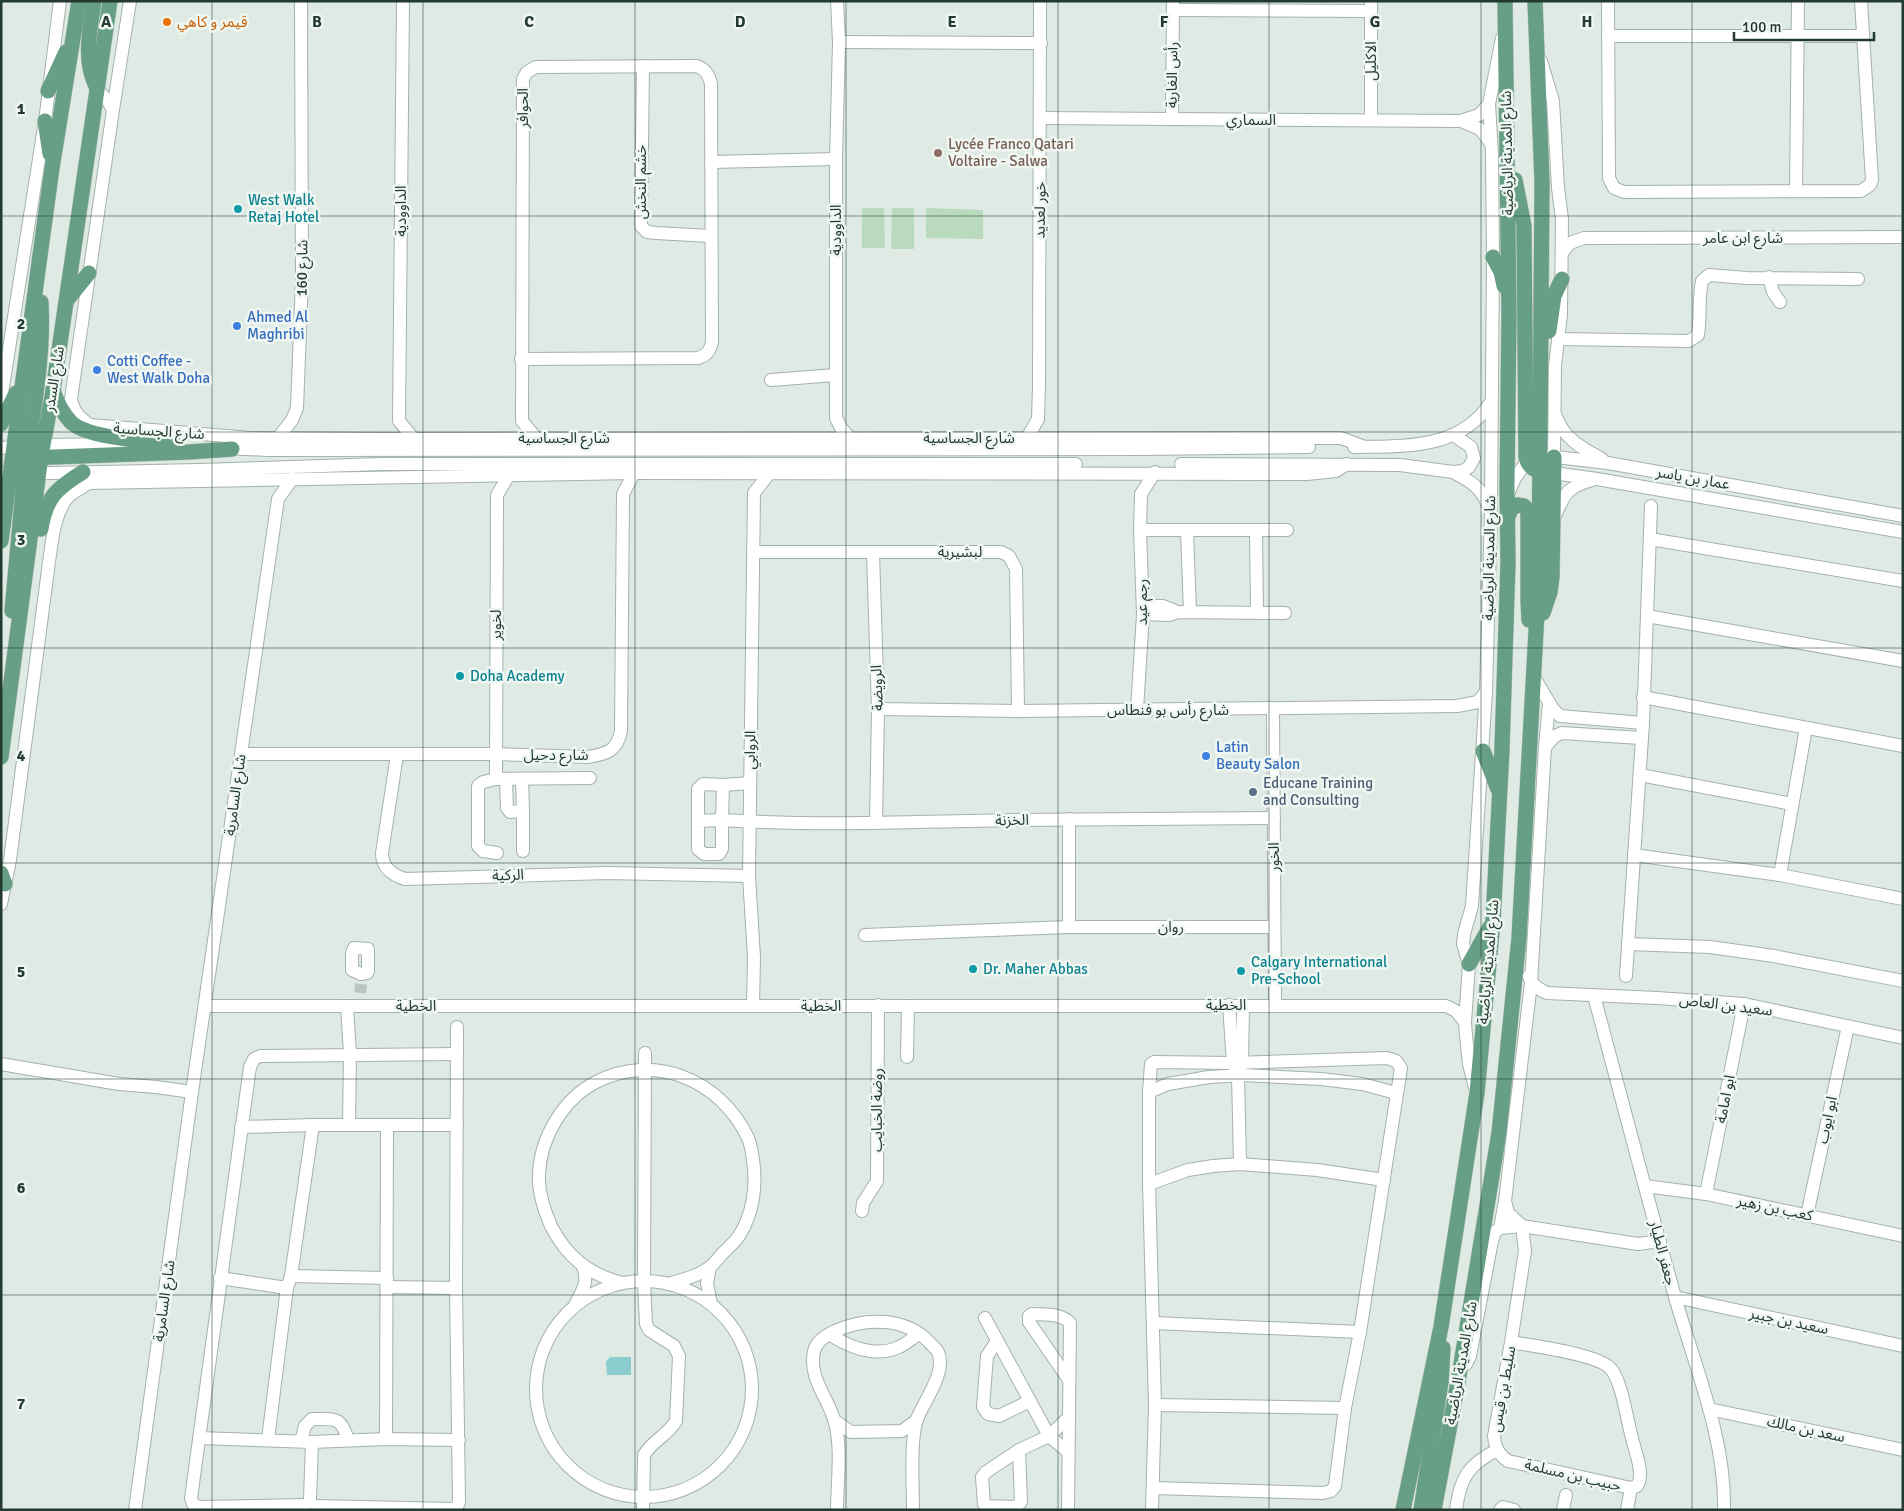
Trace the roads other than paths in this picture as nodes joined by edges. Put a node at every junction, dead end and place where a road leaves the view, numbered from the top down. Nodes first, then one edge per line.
1 (60, 1) edge
2 (79, 1) edge
3 (94, 1) edge
4 (110, 1) edge
5 (130, 1) edge
6 (301, 1) edge
7 (403, 1) edge
8 (837, 1) edge
9 (1040, 1) edge
10 (1505, 1) edge
11 (1533, 1) edge
12 (1608, 1) edge
13 (1798, 1) edge
14 (1861, 1) edge
15 (1173, 5) edge
16 (1371, 6) edge
17 (1505, 21) junction
18 (74, 35) junction
19 (1608, 36) junction
20 (1863, 36) junction
21 (1798, 37) junction
22 (839, 42) junction
23 (1041, 43) junction
24 (1536, 44) junction
25 (643, 66) junction
26 (98, 90) junction
27 (48, 91) junction
28 (1489, 104) junction
29 (113, 110) junction
30 (1041, 118) junction
31 (1172, 119) junction
32 (1371, 120) junction
33 (45, 121) junction
34 (1461, 121) junction
35 (1490, 142) junction
36 (1508, 142) junction
37 (836, 159) junction
38 (711, 162) junction
39 (52, 168) junction
40 (1796, 191) junction
41 (1562, 219) junction
42 (710, 236) junction
43 (1903, 237) edge
44 (1584, 238) junction
45 (1562, 253) junction
46 (1493, 257) junction
47 (39, 268) junction
48 (89, 273) junction
49 (1769, 277) junction
50 (1562, 279) junction
51 (1858, 279) dead end
52 (66, 301) junction
53 (1780, 302) dead end
54 (1509, 314) junction
55 (1558, 339) junction
56 (521, 359) junction
57 (25, 368) junction
58 (1541, 372) junction
59 (835, 376) junction
60 (771, 380) dead end
61 (53, 391) junction
62 (1, 399) edge
63 (1491, 402) junction
64 (1554, 411) junction
65 (836, 418) junction
66 (1038, 419) junction
67 (399, 421) junction
68 (522, 421) junction
69 (1, 424) edge
70 (1455, 436) junction
71 (251, 438) junction
72 (278, 438) junction
73 (481, 438) junction
74 (510, 438) junction
75 (537, 438) junction
76 (557, 438) junction
77 (798, 438) junction
78 (824, 438) junction
79 (850, 438) junction
80 (997, 438) junction
81 (1027, 438) junction
82 (1052, 438) junction
83 (1074, 438) junction
84 (384, 439) junction
85 (414, 439) junction
86 (175, 444) junction
87 (1362, 446) junction
88 (790, 448) junction
89 (986, 448) junction
90 (236, 449) junction
91 (568, 449) junction
92 (1086, 449) junction
93 (474, 450) junction
94 (23, 453) edge
95 (1540, 458) junction
96 (1608, 463) junction
97 (557, 464) junction
98 (707, 464) junction
99 (798, 464) junction
100 (1090, 464) junction
101 (1347, 464) junction
102 (220, 468) junction
103 (83, 472) junction
104 (1108, 472) junction
105 (1125, 472) junction
106 (1154, 472) junction
107 (1453, 472) junction
108 (634, 473) junction
109 (1546, 473) junction
110 (19, 474) edge
111 (608, 474) junction
112 (724, 474) junction
113 (737, 474) junction
114 (785, 474) junction
115 (539, 475) junction
116 (768, 475) junction
117 (509, 476) junction
118 (481, 477) junction
119 (292, 479) junction
120 (1598, 479) junction
121 (236, 480) junction
122 (266, 480) junction
123 (754, 493) junction
124 (623, 494) junction
125 (1141, 494) junction
126 (496, 495) junction
127 (278, 499) junction
128 (1507, 500) junction
129 (1651, 506) dead end
130 (1490, 511) junction
131 (1903, 516) edge
132 (1507, 518) junction
133 (1552, 523) junction
134 (1140, 530) junction
135 (1256, 530) junction
136 (1287, 530) dead end
137 (1188, 531) junction
138 (1903, 532) edge
139 (1650, 539) junction
140 (1, 541) edge
141 (753, 552) junction
142 (873, 553) junction
143 (1903, 581) edge
144 (1143, 610) junction
145 (1184, 612) junction
146 (1257, 613) junction
147 (1285, 613) dead end
148 (1647, 616) junction
149 (1536, 634) junction
150 (18, 639) junction
151 (1535, 656) junction
152 (1903, 661) edge
153 (1534, 678) junction
154 (1486, 692) junction
155 (1644, 697) junction
156 (1549, 704) junction
157 (1458, 706) junction
158 (878, 709) junction
159 (1274, 709) junction
160 (1137, 710) junction
161 (1018, 711) junction
162 (1643, 723) junction
163 (1484, 725) junction
164 (1806, 728) junction
165 (1642, 738) junction
166 (1903, 746) edge
167 (1545, 747) junction
168 (1483, 751) junction
169 (241, 754) junction
170 (495, 754) junction
171 (397, 755) junction
172 (1, 757) edge
173 (1640, 775) junction
174 (590, 778) dead end
175 (501, 779) junction
176 (522, 780) junction
177 (750, 783) junction
178 (723, 785) junction
179 (1500, 792) junction
180 (1792, 804) junction
181 (523, 811) junction
182 (1274, 818) junction
183 (1069, 819) junction
184 (722, 820) junction
185 (698, 821) junction
186 (750, 822) junction
187 (876, 823) junction
188 (524, 851) dead end
189 (497, 853) dead end
190 (1634, 854) junction
191 (1780, 875) junction
192 (748, 876) junction
193 (3, 879) edge
194 (1903, 899) edge
195 (1, 904) edge
196 (1493, 921) junction
197 (1274, 926) junction
198 (1068, 928) junction
199 (865, 935) dead end
200 (1519, 938) junction
201 (1628, 944) junction
202 (1469, 964) junction
203 (1626, 976) dead end
204 (1903, 981) edge
205 (1532, 983) junction
206 (1468, 984) junction
207 (1547, 993) junction
208 (1594, 996) junction
209 (1744, 1004) junction
210 (878, 1005) junction
211 (1229, 1005) junction
212 (1243, 1005) junction
213 (1275, 1005) junction
214 (205, 1006) junction
215 (347, 1006) junction
216 (753, 1006) junction
217 (908, 1006) junction
218 (1437, 1006) junction
219 (1527, 1015) junction
220 (1465, 1022) junction
221 (1848, 1026) junction
222 (457, 1027) dead end
223 (1903, 1038) edge
224 (350, 1054) junction
225 (457, 1054) junction
226 (645, 1054) dead end
227 (907, 1057) dead end
228 (1325, 1059) junction
229 (1, 1064) edge
230 (1238, 1067) junction
231 (646, 1071) junction
232 (1321, 1079) junction
233 (192, 1092) junction
234 (1149, 1092) junction
235 (1396, 1093) junction
236 (1476, 1093) junction
237 (313, 1125) junction
238 (349, 1125) junction
239 (387, 1125) junction
240 (457, 1125) junction
241 (241, 1127) junction
242 (1240, 1164) junction
243 (1384, 1180) junction
244 (1149, 1184) junction
245 (1645, 1186) junction
246 (1706, 1194) junction
247 (1505, 1202) junction
248 (862, 1211) dead end
249 (1807, 1215) junction
250 (1522, 1226) junction
251 (1500, 1228) junction
252 (1544, 1230) junction
253 (1903, 1236) edge
254 (1660, 1241) junction
255 (1525, 1251) junction
256 (582, 1265) junction
257 (710, 1267) junction
258 (291, 1276) junction
259 (220, 1278) junction
260 (644, 1282) junction
261 (387, 1283) junction
262 (622, 1283) junction
263 (668, 1284) junction
264 (287, 1288) junction
265 (456, 1288) junction
266 (1675, 1297) junction
267 (711, 1304) junction
268 (574, 1307) junction
269 (984, 1318) dead end
270 (1154, 1323) junction
271 (1440, 1327) junction
272 (1360, 1332) junction
273 (829, 1334) junction
274 (918, 1334) junction
275 (998, 1342) junction
276 (1511, 1342) junction
277 (1903, 1346) edge
278 (1069, 1380) junction
279 (1458, 1382) junction
280 (1030, 1401) junction
281 (1155, 1405) junction
282 (1345, 1408) junction
283 (1709, 1409) junction
284 (1068, 1418) junction
285 (917, 1420) junction
286 (835, 1421) junction
287 (902, 1431) junction
288 (851, 1432) junction
289 (1049, 1436) junction
290 (199, 1438) junction
291 (386, 1439) junction
292 (268, 1440) junction
293 (348, 1440) junction
294 (459, 1440) junction
295 (306, 1442) junction
296 (838, 1443) junction
297 (914, 1443) junction
298 (1019, 1450) junction
299 (1497, 1450) junction
300 (1903, 1450) edge
301 (1068, 1452) junction
302 (1153, 1488) junction
303 (1631, 1488) junction
304 (1566, 1495) dead end
305 (643, 1503) edge
306 (1404, 1503) edge
307 (310, 1506) edge
308 (1431, 1509) edge
309 (135, 1510) edge
310 (837, 1510) edge
311 (913, 1510) edge
312 (1068, 1510) edge
313 (1152, 1510) edge
314 (1398, 1510) edge
315 (1456, 1510) edge
316 (1500, 1510) edge
317 (1514, 1510) edge
318 (1563, 1510) edge
319 (1627, 1510) edge
320 (1724, 1510) edge

1 - 27 street
2 - 18 main road, شارع السدر
3 - 26 main road
4 - 26 main road, شارع السدر
5 - 29 street, شارع الجساسية
6 - 72 street, شارع 160
7 - 67 street, الداوودية
8 - 22 street, الداوودية
9 - 23 street, خور لعديد
10 - 17 main road, شارع المدينة الرياضية
11 - 24 main road, شارع المدينة الرياضية
12 - 19 street
13 - 21 street
14 - 20 street
15 - 16 street
15 - 31 street, رأس الغارية
16 - 32 street, الاكليل
17 - 28 street, شارع المدينة الرياضية
17 - 36 main road, شارع المدينة الرياضية
18 - 27 main road
18 - 39 main road, شارع السدر
19 - 21 street
19 - 40 street
20 - 21 street
20 - 40 street
21 - 40 street
22 - 23 street
22 - 37 street, الداوودية
23 - 30 street, خور لعديد
24 - 41 street, شارع المدينة الرياضية
24 - 58 main road, شارع المدينة الرياضية
25 - 38 street, الحوافر
25 - 42 street, خشم النخش
25 - 56 street, الحوافر
26 - 29 street
26 - 52 main road, شارع السدر
27 - 33 street
28 - 34 street, السماري
28 - 35 street, شارع المدينة الرياضية
29 - 48 street, شارع الجساسية
30 - 31 street, السماري
30 - 66 street, خور لعديد
31 - 32 street, السماري
32 - 34 street, السماري
33 - 39 main road
33 - 62 street
34 - 35 street, السماري
35 - 46 street, شارع المدينة الرياضية
36 - 54 main road, شارع المدينة الرياضية
36 - 95 main road
37 - 38 street
37 - 59 street, الداوودية
38 - 42 street, الحوافر
39 - 47 main road, شارع السدر
41 - 44 street
41 - 45 street, شارع المدينة الرياضية
42 - 56 street, الحوافر
43 - 44 street, شارع ابن عامر
44 - 45 street
45 - 50 street, شارع المدينة الرياضية
46 - 54 main road
46 - 63 street, شارع المدينة الرياضية
47 - 57 main road, شارع السدر
47 - 94 main road
48 - 52 main road
48 - 71 street, شارع الجساسية
49 - 51 street
49 - 53 street
49 - 55 street
50 - 55 street, شارع المدينة الرياضية
50 - 58 main road
52 - 61 main road, شارع السدر
54 - 128 main road, شارع المدينة الرياضية
55 - 64 street, شارع المدينة الرياضية
56 - 68 street, الحوافر
57 - 69 main road
57 - 94 main road, شارع السدر
58 - 95 main road, شارع المدينة الرياضية
59 - 60 street
59 - 65 street, الداوودية
61 - 86 main road
61 - 94 main road, شارع السدر
63 - 70 street
63 - 130 street, شارع المدينة الرياضية
64 - 95 street, شارع المدينة الرياضية
64 - 96 street
65 - 78 street
65 - 79 street
66 - 81 street, خور لعديد
66 - 82 street
67 - 84 street
67 - 85 street
68 - 74 street
68 - 75 street
70 - 87 street, شارع الجساسية
70 - 107 street
71 - 72 street, شارع الجساسية
71 - 90 street
72 - 84 street, شارع الجساسية
73 - 74 street, شارع الجساسية
73 - 85 street, شارع الجساسية
73 - 93 street
74 - 75 street, شارع الجساسية
75 - 76 street, شارع الجساسية
76 - 77 street, شارع الجساسية
76 - 91 street
77 - 78 street, شارع الجساسية
77 - 88 street
78 - 79 street, شارع الجساسية
79 - 80 street, شارع الجساسية
80 - 81 street, شارع الجساسية
80 - 89 street
81 - 82 street, شارع الجساسية
82 - 83 street, شارع الجساسية
83 - 87 street, شارع الجساسية
83 - 92 street
84 - 85 street, شارع الجساسية
86 - 90 street, شارع الجساسية
86 - 94 street, شارع الجساسية
87 - 92 street, شارع الجساسية
88 - 89 street, شارع الجساسية
88 - 91 street, شارع الجساسية
89 - 92 street, شارع الجساسية
90 - 93 street, شارع الجساسية
90 - 94 main road
91 - 93 street, شارع الجساسية
94 - 110 main road, شارع السدر
94 - 110 main road, شارع السدر
95 - 96 street, عمار بن ياسر
95 - 109 main road
95 - 109 main road
95 - 128 street
96 - 131 street, عمار بن ياسر
97 - 98 street, شارع الجساسية
97 - 102 street, شارع الجساسية
97 - 115 street
98 - 99 street, شارع الجساسية
98 - 112 street
99 - 100 street, شارع الجساسية
99 - 114 street
100 - 101 street, شارع الجساسية
100 - 104 street
101 - 106 street, شارع الجساسية
101 - 107 street, شارع الجساسية
102 - 103 street, شارع الجساسية
102 - 121 street
103 - 110 street, شارع الجساسية
103 - 150 main road
104 - 105 street, شارع الجساسية
104 - 114 street, شارع الجساسية
105 - 106 street, شارع الجساسية
105 - 125 street
106 - 125 street, رجم عيد
107 - 130 street
108 - 111 street, شارع الجساسية
108 - 112 street, شارع الجساسية
108 - 124 street, شارع دحيل
109 - 120 street, عمار بن ياسر
109 - 133 main road
109 - 149 main road, شارع المدينة الرياضية
110 - 140 main road, شارع السدر
110 - 150 main road
111 - 115 street, شارع الجساسية
111 - 124 street
112 - 113 street, شارع الجساسية
113 - 116 street, شارع الجساسية
113 - 123 street
114 - 116 street, شارع الجساسية
115 - 117 street, شارع الجساسية
116 - 123 street
117 - 118 street, شارع الجساسية
117 - 126 street
118 - 119 street, شارع الجساسية
118 - 126 street
119 - 122 street, شارع الجساسية
119 - 127 street, شارع السامرية
120 - 133 street
120 - 138 street, عمار بن ياسر
121 - 122 street, شارع الجساسية
121 - 193 street
122 - 127 street
123 - 141 street, الروابي
124 - 170 street, شارع دحيل
125 - 134 street, رجم عيد
126 - 170 street, لخوير
127 - 169 street, شارع السامرية
128 - 132 main road, شارع المدينة الرياضية
129 - 139 street
130 - 154 street, شارع المدينة الرياضية
132 - 151 main road
132 - 179 main road, شارع المدينة الرياضية
133 - 149 main road
134 - 137 street
134 - 144 street, رجم عيد
135 - 136 street
135 - 137 street
135 - 146 street
137 - 145 street
139 - 143 street
139 - 148 street
141 - 142 street, لبشيرية
141 - 177 street, الروابي
142 - 158 street, الرويضة
142 - 161 street, لبشيرية
144 - 145 street
144 - 160 street, رجم عيد
145 - 146 street
146 - 147 street
148 - 152 street
148 - 155 street
149 - 151 main road, شارع المدينة الرياضية
150 - 172 main road
151 - 153 main road, شارع المدينة الرياضية
153 - 156 street
153 - 200 main road, شارع المدينة الرياضية
154 - 157 street, شارع رأس بو فنطاس
154 - 163 street, شارع المدينة الرياضية
155 - 162 street
155 - 164 street
156 - 162 street
156 - 167 street
157 - 159 street, شارع رأس بو فنطاس
157 - 163 street, شارع رأس بو فنطاس
158 - 161 street, شارع رأس بو فنطاس
158 - 187 street, الرويضة
159 - 160 street, شارع رأس بو فنطاس
159 - 182 street, الخور
160 - 161 street, شارع رأس بو فنطاس
162 - 165 street
163 - 168 street, شارع المدينة الرياضية
164 - 166 street
164 - 180 street
165 - 167 street
165 - 173 street
167 - 205 street
168 - 179 main road
168 - 202 street, شارع المدينة الرياضية
169 - 171 street, شارع دحيل
169 - 214 street, شارع السامرية
170 - 171 street, شارع دحيل
170 - 175 street, لخوير
171 - 192 street, الركية
173 - 180 street
173 - 190 street
174 - 176 street
175 - 176 street
175 - 181 street, لخوير
175 - 189 street
176 - 181 street
177 - 178 street
177 - 186 street, الروابي
178 - 184 street
178 - 185 street
179 - 196 main road, شارع المدينة الرياضية
180 - 191 street
181 - 188 street
182 - 183 street, الخزنة
182 - 197 street, الخور
183 - 187 street, الخزنة
183 - 198 street
184 - 185 street, الخزنة
184 - 185 street
184 - 186 street, الخزنة
186 - 187 street, الخزنة
186 - 192 street, الروابي
190 - 191 street
190 - 201 street
191 - 194 street
192 - 216 street, الروابي
193 - 195 street
196 - 202 main road
196 - 236 main road, شارع المدينة الرياضية
197 - 198 street, روان
197 - 213 street, الخور
198 - 199 street, روان
200 - 205 street
200 - 279 main road, شارع المدينة الرياضية
201 - 203 street
201 - 204 street
202 - 206 street, شارع المدينة الرياضية
205 - 207 street
205 - 219 street
206 - 218 street, الخطية
206 - 220 street, شارع المدينة الرياضية
207 - 208 street, سعيد بن العاص
207 - 219 street
208 - 209 street, سعيد بن العاص
208 - 245 street, جعفر الطيار
209 - 221 street, سعيد بن العاص
209 - 246 street, ابو امامة
210 - 216 street, الخطية
210 - 217 street, الخطية
210 - 248 street, روضة الخبايب
211 - 212 street, الخطية
211 - 217 street, الخطية
211 - 230 street
212 - 213 street, الخطية
212 - 230 street
213 - 218 street, الخطية
214 - 215 street, الخطية
214 - 233 street, شارع السامرية
215 - 216 street, الخطية
215 - 224 street
217 - 227 street
218 - 220 street, الخطية
219 - 247 street
220 - 236 street, شارع المدينة الرياضية
221 - 223 street, سعيد بن العاص
221 - 249 street, ابو ايوب
222 - 225 street
224 - 225 street
224 - 238 street
224 - 241 street
225 - 240 street
226 - 231 street
228 - 230 street
228 - 232 street
228 - 235 street
229 - 233 street
230 - 232 street
230 - 234 street
230 - 234 street
230 - 242 street
231 - 256 street
231 - 257 street
231 - 260 street
232 - 235 street
233 - 309 street, شارع السامرية
234 - 244 street
235 - 243 street
236 - 271 main road, شارع المدينة الرياضية
237 - 238 street
237 - 241 street
237 - 258 street
238 - 239 street
239 - 240 street
239 - 261 street
240 - 265 street
241 - 259 street
242 - 243 street
242 - 244 street
243 - 272 street
244 - 270 street
245 - 246 street, كعب بن زهير
245 - 254 street, جعفر الطيار
246 - 249 street, كعب بن زهير
247 - 250 street
247 - 251 street
249 - 253 street, كعب بن زهير
250 - 251 street
250 - 252 street
250 - 255 street, سليط بن قيس
251 - 279 street
252 - 254 street
252 - 255 street
254 - 266 street, جعفر الطيار
255 - 276 street, سليط بن قيس
256 - 262 street
256 - 268 street
257 - 263 street
257 - 267 street
258 - 261 street
258 - 264 street
259 - 264 street
259 - 290 street
260 - 262 street
260 - 263 street
260 - 305 street
261 - 265 street
261 - 291 street
262 - 268 street
263 - 267 street
264 - 292 street
265 - 294 street
266 - 277 street, سعيد بن جبير
266 - 283 street, جعفر الطيار
267 - 305 street
268 - 305 street
269 - 275 street
270 - 272 street
270 - 281 street
271 - 306 main road, شارع المدينة الرياضية
271 - 308 main road
272 - 282 street
273 - 274 street
273 - 274 street
273 - 286 street
274 - 285 street
275 - 280 street
275 - 280 street
276 - 299 street, سليط بن قيس
276 - 303 street, حبيب بن مسلمة
278 - 278 street
278 - 284 street
279 - 308 main road, شارع المدينة الرياضية
280 - 289 street
281 - 282 street
281 - 302 street
282 - 302 street
283 - 300 street, سعد بن مالك
283 - 320 street, جعفر الطيار
284 - 289 street
284 - 301 street
285 - 287 street
285 - 297 street
286 - 288 street
286 - 296 street
287 - 288 street
287 - 297 street
288 - 296 street
289 - 298 street
289 - 301 street
290 - 292 street
290 - 307 street
291 - 293 street
291 - 294 street
292 - 295 street
293 - 295 street
293 - 295 street
294 - 307 street
295 - 307 street
296 - 310 street
297 - 311 street
298 - 298 street
299 - 303 street, حبيب بن مسلمة
299 - 315 street, سليط بن قيس
301 - 312 street
302 - 313 street
303 - 319 street
304 - 318 street
306 - 314 main road, شارع المدينة الرياضية
316 - 317 street

